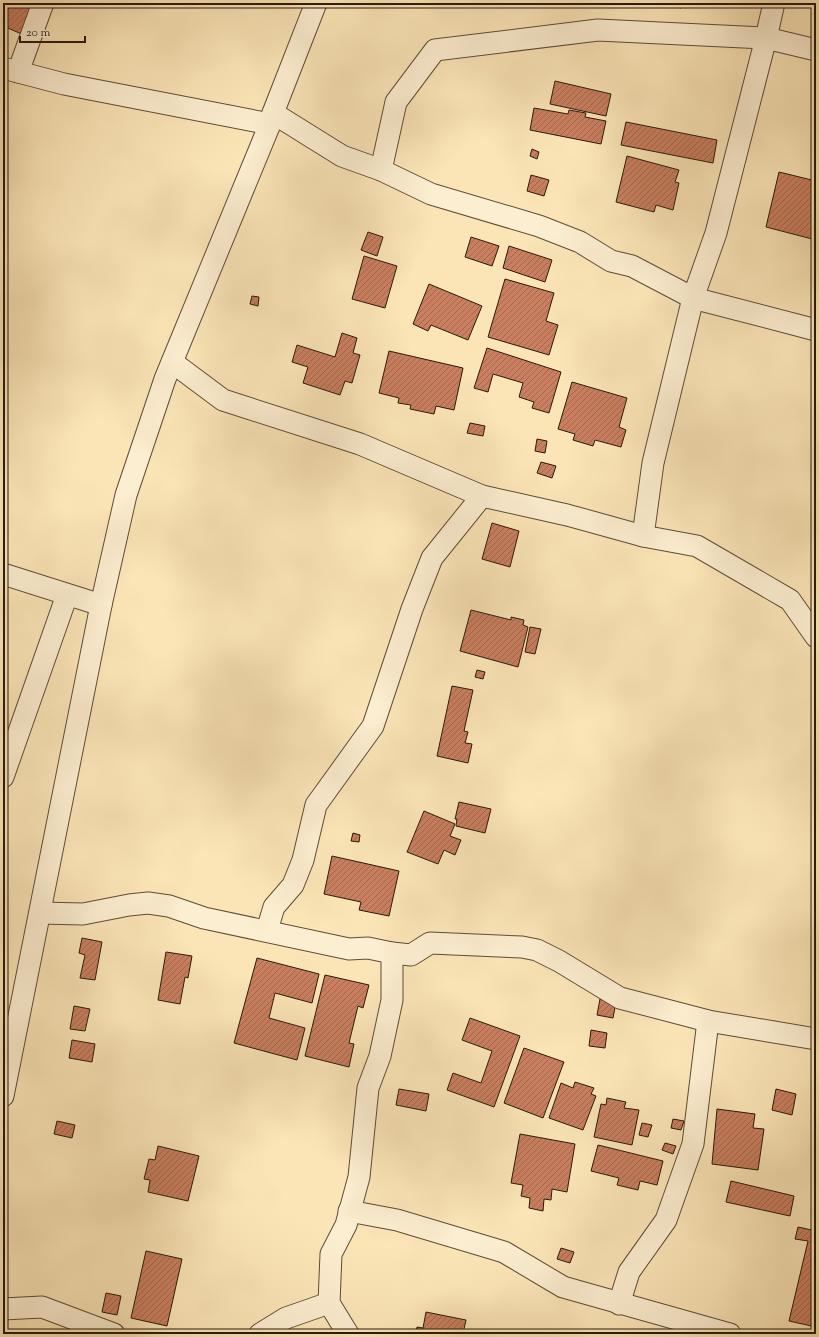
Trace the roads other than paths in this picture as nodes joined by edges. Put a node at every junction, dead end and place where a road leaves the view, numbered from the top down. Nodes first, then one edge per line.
1 (43, 3) edge
2 (316, 3) edge
3 (774, 3) edge
4 (766, 38) junction
5 (816, 50) edge
6 (10, 70) edge
7 (272, 118) junction
8 (381, 170) junction
9 (693, 298) junction
10 (816, 330) edge
11 (172, 362) junction
12 (482, 496) junction
13 (643, 536) junction
14 (3, 574) edge
15 (68, 595) junction
16 (102, 605) junction
17 (816, 637) edge
18 (3, 777) edge
19 (40, 913) junction
20 (267, 930) junction
21 (392, 953) junction
22 (12, 1008) edge
23 (708, 1021) junction
24 (816, 1039) edge
25 (3, 1096) edge
26 (349, 1211) junction
27 (329, 1303) junction
28 (619, 1304) junction
29 (3, 1310) edge
30 (114, 1334) edge
31 (260, 1334) edge
32 (348, 1334) edge
33 (730, 1334) edge

1 - 6 street
2 - 7 street
3 - 4 street
4 - 5 street
4 - 8 street
4 - 9 street
6 - 7 street
7 - 8 street
7 - 11 street
8 - 9 street
9 - 10 street
9 - 13 street
11 - 12 street
11 - 16 street
12 - 13 street
12 - 20 street
13 - 17 street
14 - 15 street
15 - 16 street
15 - 18 street
16 - 19 street
19 - 20 street
19 - 22 street
20 - 21 street
21 - 23 street
21 - 26 street
22 - 25 street
23 - 24 street
23 - 28 street
26 - 27 street
26 - 28 street
27 - 31 street
27 - 32 street
28 - 33 street
29 - 30 street

